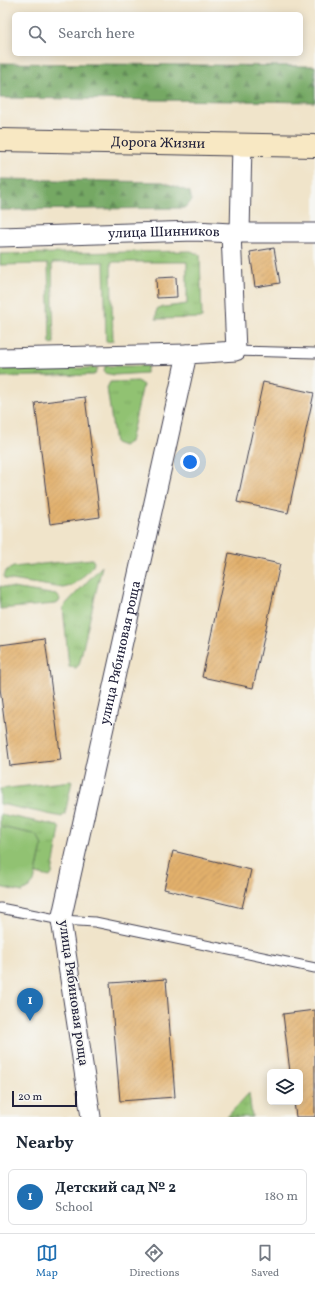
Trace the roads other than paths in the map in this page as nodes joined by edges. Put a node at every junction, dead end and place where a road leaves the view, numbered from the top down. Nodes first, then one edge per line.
1 (0, 140) edge
2 (242, 144) junction
3 (315, 146) edge
4 (236, 233) junction
5 (315, 233) edge
6 (0, 237) edge
7 (236, 351) junction
8 (315, 353) edge
9 (187, 354) junction
10 (0, 358) edge
11 (0, 908) edge
12 (61, 920) junction
13 (315, 968) edge
14 (91, 1117) edge

1 - 2 main road, Дорога Жизни
2 - 3 main road, Дорога Жизни
2 - 4 street, улица Шинников
4 - 5 street
4 - 6 street, улица Шинников
4 - 7 street
7 - 8 lane
7 - 9 street
9 - 10 street
9 - 12 street, улица Рябиновая роща
11 - 12 lane
12 - 13 lane
12 - 14 street, улица Рябиновая роща

